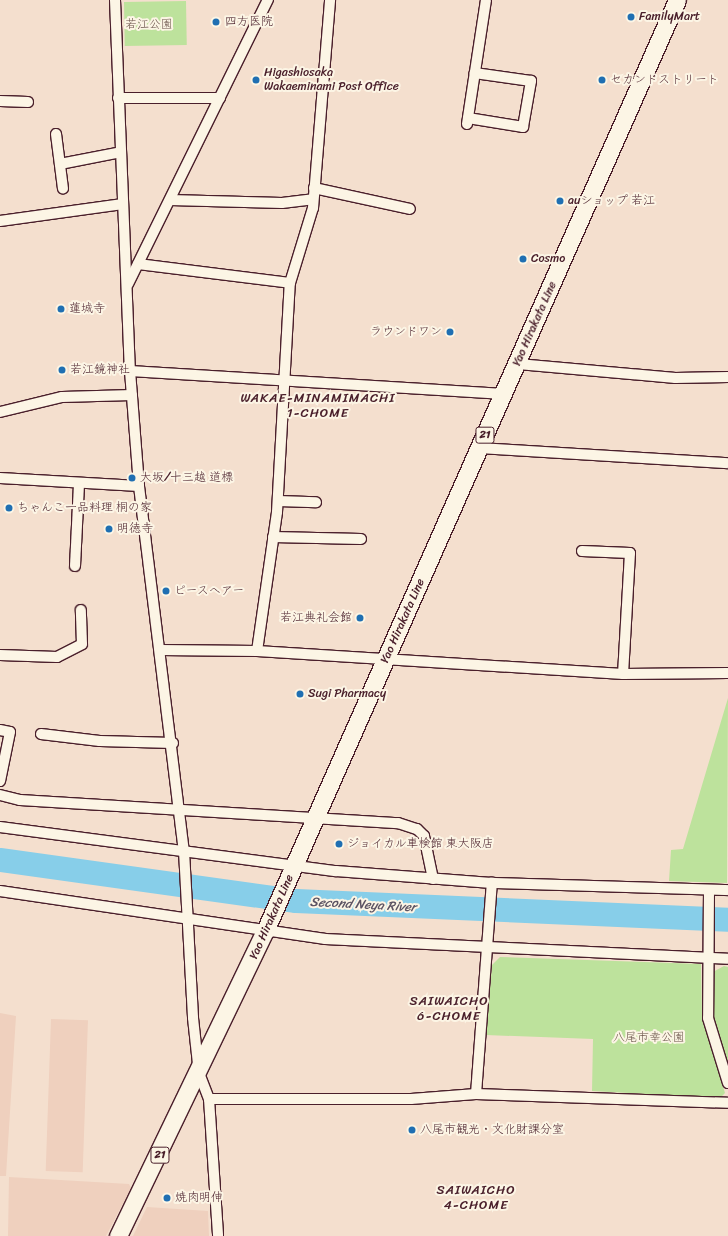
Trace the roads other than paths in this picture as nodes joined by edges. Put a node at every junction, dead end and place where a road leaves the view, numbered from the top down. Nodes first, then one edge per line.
1 (115, 0) edge
2 (268, 0) edge
3 (330, 0) edge
4 (486, 0) edge
5 (677, 0) edge
6 (475, 73) junction
7 (118, 98) junction
8 (220, 98) junction
9 (0, 101) edge
10 (28, 102) dead end
11 (56, 134) dead end
12 (121, 152) junction
13 (60, 164) junction
14 (314, 188) junction
15 (63, 189) dead end
16 (313, 199) junction
17 (170, 200) junction
18 (123, 204) junction
19 (410, 209) dead end
20 (0, 221) edge
21 (138, 264) junction
22 (290, 282) junction
23 (127, 286) junction
24 (518, 364) junction
25 (130, 371) junction
26 (728, 377) edge
27 (283, 381) junction
28 (504, 394) junction
29 (132, 395) junction
30 (0, 412) edge
31 (480, 448) junction
32 (728, 463) edge
33 (0, 478) edge
34 (79, 484) junction
35 (139, 486) junction
36 (278, 501) junction
37 (316, 502) dead end
38 (273, 537) junction
39 (361, 539) dead end
40 (582, 551) dead end
41 (75, 566) dead end
42 (81, 610) dead end
43 (160, 650) junction
44 (256, 651) junction
45 (0, 655) edge
46 (386, 658) junction
47 (728, 673) edge
48 (622, 674) junction
49 (0, 730) edge
50 (41, 734) dead end
51 (173, 743) junction
52 (0, 781) edge
53 (0, 795) edge
54 (179, 809) junction
55 (316, 818) junction
56 (0, 827) edge
57 (184, 851) junction
58 (294, 867) junction
59 (433, 879) junction
60 (492, 883) junction
61 (709, 890) junction
62 (728, 890) edge
63 (0, 891) edge
64 (188, 918) junction
65 (267, 926) junction
66 (486, 949) junction
67 (707, 958) junction
68 (728, 959) edge
69 (199, 1073) junction
70 (728, 1083) edge
71 (476, 1094) junction
72 (209, 1099) junction
73 (728, 1103) edge
74 (118, 1236) edge
75 (218, 1236) edge

1 - 7 street
2 - 8 street
3 - 14 street
4 - 6 street
5 - 24 main road, Yao Hirakata Line / 21
6 - 6 street
7 - 8 street
7 - 12 street
8 - 17 street
9 - 10 street
11 - 13 street
12 - 13 street
12 - 18 street
13 - 15 street
14 - 16 street
14 - 19 street
16 - 17 street
16 - 22 street
17 - 21 street
18 - 20 street
18 - 23 street
21 - 22 street
21 - 23 street
22 - 27 street
23 - 25 street
24 - 26 street
24 - 28 main road, Yao Hirakata Line / 21
25 - 27 street
25 - 29 street
27 - 28 street
27 - 36 street
28 - 31 main road, Yao Hirakata Line / 21
29 - 30 street
29 - 35 street
31 - 32 street
31 - 46 main road, Yao Hirakata Line / 21
33 - 34 street
34 - 35 street
34 - 41 street
35 - 43 street
36 - 37 street
36 - 38 street
38 - 39 street
38 - 44 street
40 - 48 street
42 - 45 street
43 - 44 street
43 - 51 street
44 - 46 street
46 - 48 street
46 - 55 main road, Yao Hirakata Line / 21
47 - 48 street
49 - 52 street
50 - 51 street
51 - 54 street
53 - 54 street
54 - 55 street
54 - 57 street
55 - 58 main road, Yao Hirakata Line / 21
55 - 59 street
56 - 57 street
57 - 58 street
57 - 64 street
58 - 59 street
58 - 65 main road, Yao Hirakata Line / 21
59 - 60 street
60 - 61 street
60 - 66 street
61 - 62 street
61 - 67 street
63 - 64 street
64 - 65 street
64 - 69 street
65 - 66 street
65 - 69 main road, Yao Hirakata Line / 21
66 - 67 street
66 - 71 street
67 - 68 street
67 - 70 street
69 - 72 street
69 - 74 main road, Yao Hirakata Line / 21
71 - 72 street
71 - 73 street
72 - 75 street

